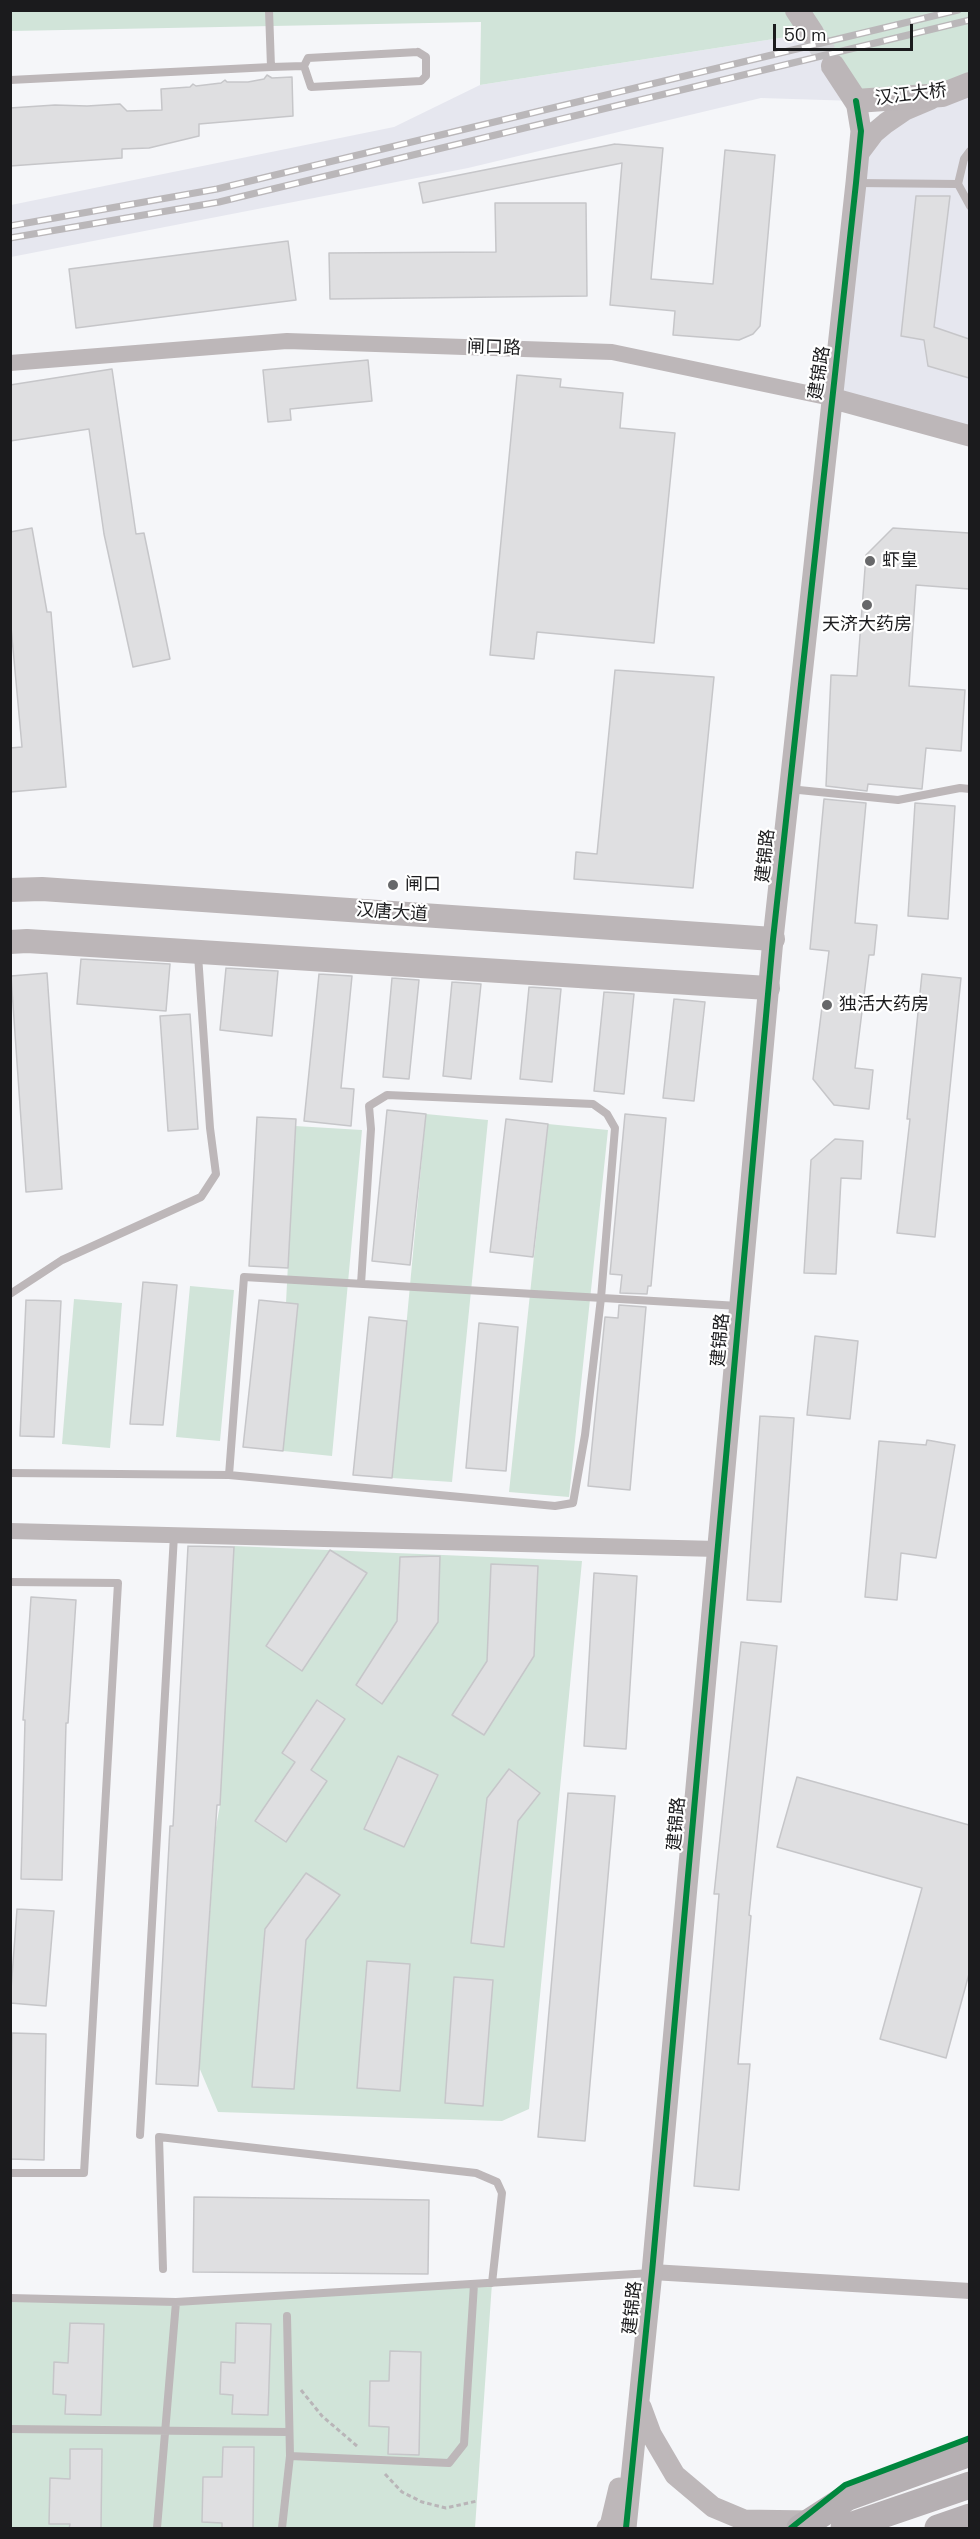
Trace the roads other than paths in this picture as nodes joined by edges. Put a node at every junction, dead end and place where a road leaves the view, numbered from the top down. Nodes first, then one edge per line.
1 (269, 10) edge
2 (797, 10) edge
3 (812, 33) tunnel mouth
4 (304, 66) junction
5 (833, 66) tunnel mouth
6 (272, 67) junction
7 (10, 80) edge
8 (969, 84) edge
9 (942, 95) junction
10 (856, 101) junction
11 (969, 152) edge
12 (857, 156) junction
13 (856, 183) junction
14 (958, 184) junction
15 (969, 206) edge
16 (10, 363) edge
17 (831, 398) junction
18 (969, 436) edge
19 (789, 789) junction
20 (969, 789) edge
21 (10, 890) edge
22 (773, 939) junction
23 (10, 942) edge
24 (198, 952) junction
25 (768, 988) junction
26 (361, 1284) junction
27 (10, 1294) edge
28 (601, 1298) junction
29 (739, 1306) junction
30 (10, 1473) edge
31 (229, 1475) junction
32 (10, 1531) edge
33 (174, 1535) junction
34 (717, 1549) junction
35 (10, 1582) edge
36 (140, 2135) dead end
37 (10, 2173) edge
38 (163, 2269) dead end
39 (652, 2272) junction
40 (492, 2283) junction
41 (474, 2284) junction
42 (969, 2291) edge
43 (10, 2298) edge
44 (176, 2302) junction
45 (287, 2316) dead end
46 (639, 2400) junction
47 (10, 2429) edge
48 (166, 2431) junction
49 (289, 2432) junction
50 (969, 2453) edge
51 (290, 2456) junction
52 (969, 2485) edge
53 (969, 2517) edge
54 (806, 2525) edge
55 (157, 2529) edge
56 (282, 2529) edge
57 (607, 2529) edge
58 (626, 2529) edge
59 (844, 2529) edge
60 (939, 2529) edge

1 - 6 lane
2 - 3 main road
4 - 4 lane
4 - 6 lane
5 - 10 main road, 汉江大桥
6 - 7 lane
8 - 9 main road, 汉江大桥
9 - 10 main road, 汉江大桥
9 - 12 street
10 - 12 street, 建锦路
11 - 14 lane
12 - 13 street, 建锦路
13 - 14 lane
13 - 17 street, 建锦路
14 - 15 lane
16 - 17 street, 闸口路
17 - 18 street, 闸口路
17 - 19 street, 建锦路
19 - 20 lane
19 - 22 street, 建锦路
21 - 22 main road, 汉唐大道
22 - 25 street, 建锦路
23 - 24 main road
24 - 25 main road
24 - 27 lane
25 - 29 street, 建锦路
26 - 28 lane
26 - 28 lane
26 - 31 lane
28 - 29 lane
28 - 31 lane
29 - 34 street, 建锦路
30 - 31 lane
32 - 33 street
33 - 34 street
33 - 36 lane
34 - 39 street, 建锦路
35 - 37 lane
38 - 40 lane
39 - 40 lane
39 - 42 street
39 - 46 street, 建锦路
40 - 41 lane
41 - 44 lane
41 - 51 lane
43 - 44 lane
44 - 48 lane
45 - 49 lane
46 - 54 street
46 - 57 street
46 - 58 street, 建锦路
47 - 48 lane
48 - 49 lane
48 - 55 lane
49 - 51 lane
50 - 54 main road
51 - 56 lane
52 - 59 main road
53 - 60 main road

